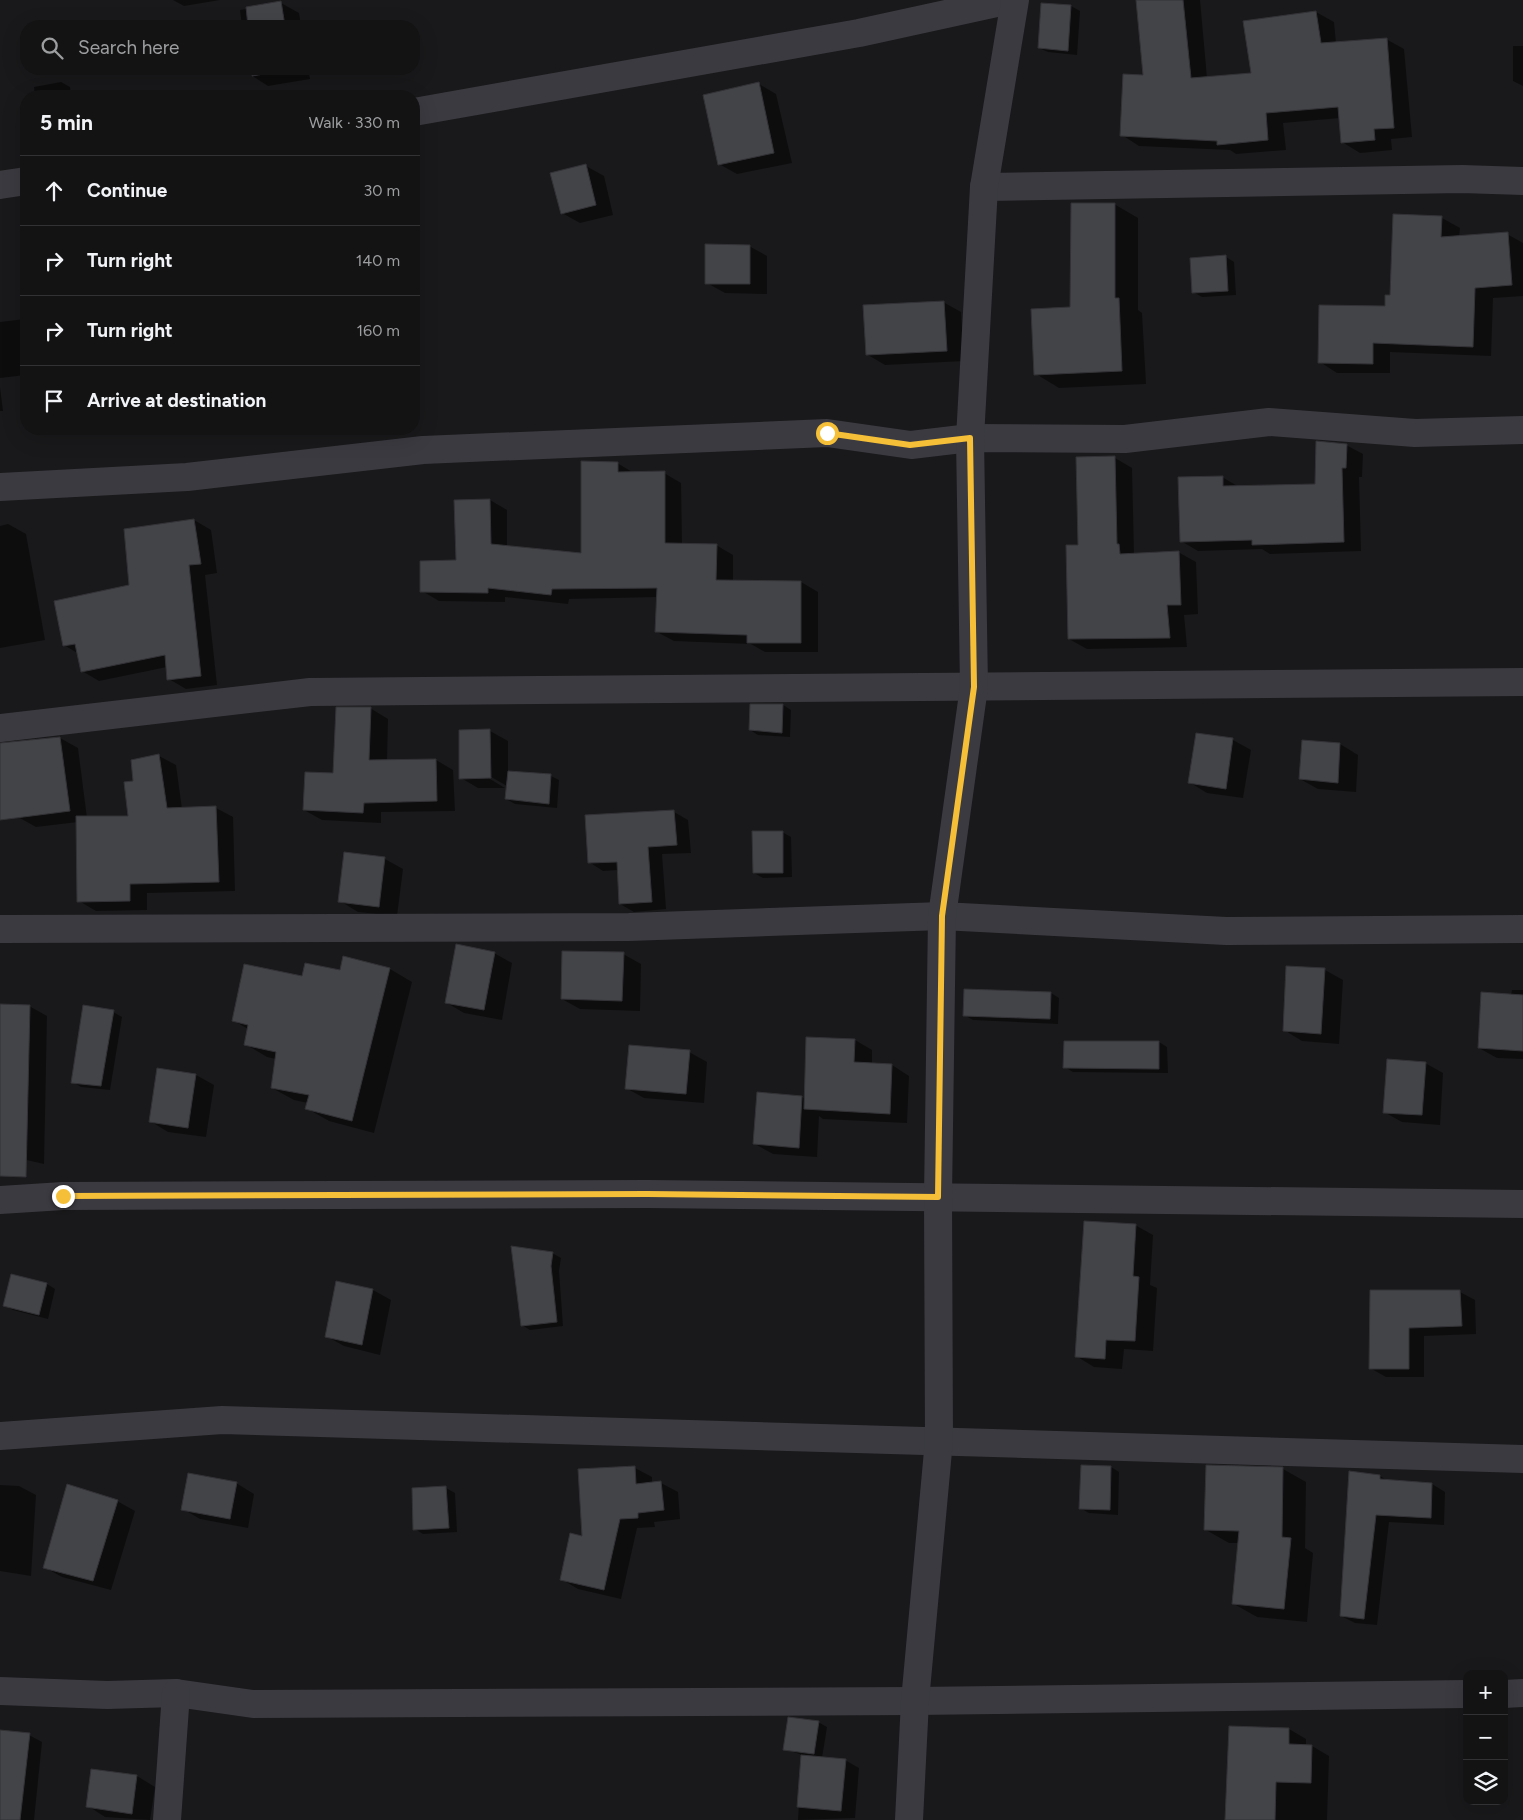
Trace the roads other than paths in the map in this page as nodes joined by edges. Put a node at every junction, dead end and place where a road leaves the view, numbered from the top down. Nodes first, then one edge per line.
1 (1010, 0) edge
2 (1015, 0) edge
3 (420, 111) edge
4 (20, 181) edge
5 (1523, 181) edge
6 (0, 185) edge
7 (984, 187) junction
8 (1523, 430) edge
9 (970, 438) junction
10 (0, 487) edge
11 (1523, 682) edge
12 (974, 687) junction
13 (0, 728) edge
14 (942, 916) junction
15 (0, 929) edge
16 (1523, 929) edge
17 (938, 1197) junction
18 (0, 1200) edge
19 (1523, 1204) edge
20 (0, 1436) edge
21 (940, 1440) junction
22 (1523, 1459) edge
23 (0, 1690) edge
24 (176, 1693) junction
25 (1523, 1693) edge
26 (1463, 1694) edge
27 (1508, 1694) edge
28 (915, 1701) junction
29 (167, 1820) edge
30 (909, 1820) edge

1 - 3 street
2 - 7 street
4 - 6 street
5 - 7 street
7 - 9 street
8 - 9 street
9 - 10 street
9 - 12 street
11 - 12 street
12 - 13 street
12 - 14 street
14 - 15 street
14 - 16 street
14 - 17 street
17 - 18 street
17 - 19 street
17 - 21 street
20 - 21 street
21 - 22 street
21 - 28 street
23 - 24 street
24 - 28 street
24 - 29 street
25 - 27 street
26 - 28 street
28 - 30 street

